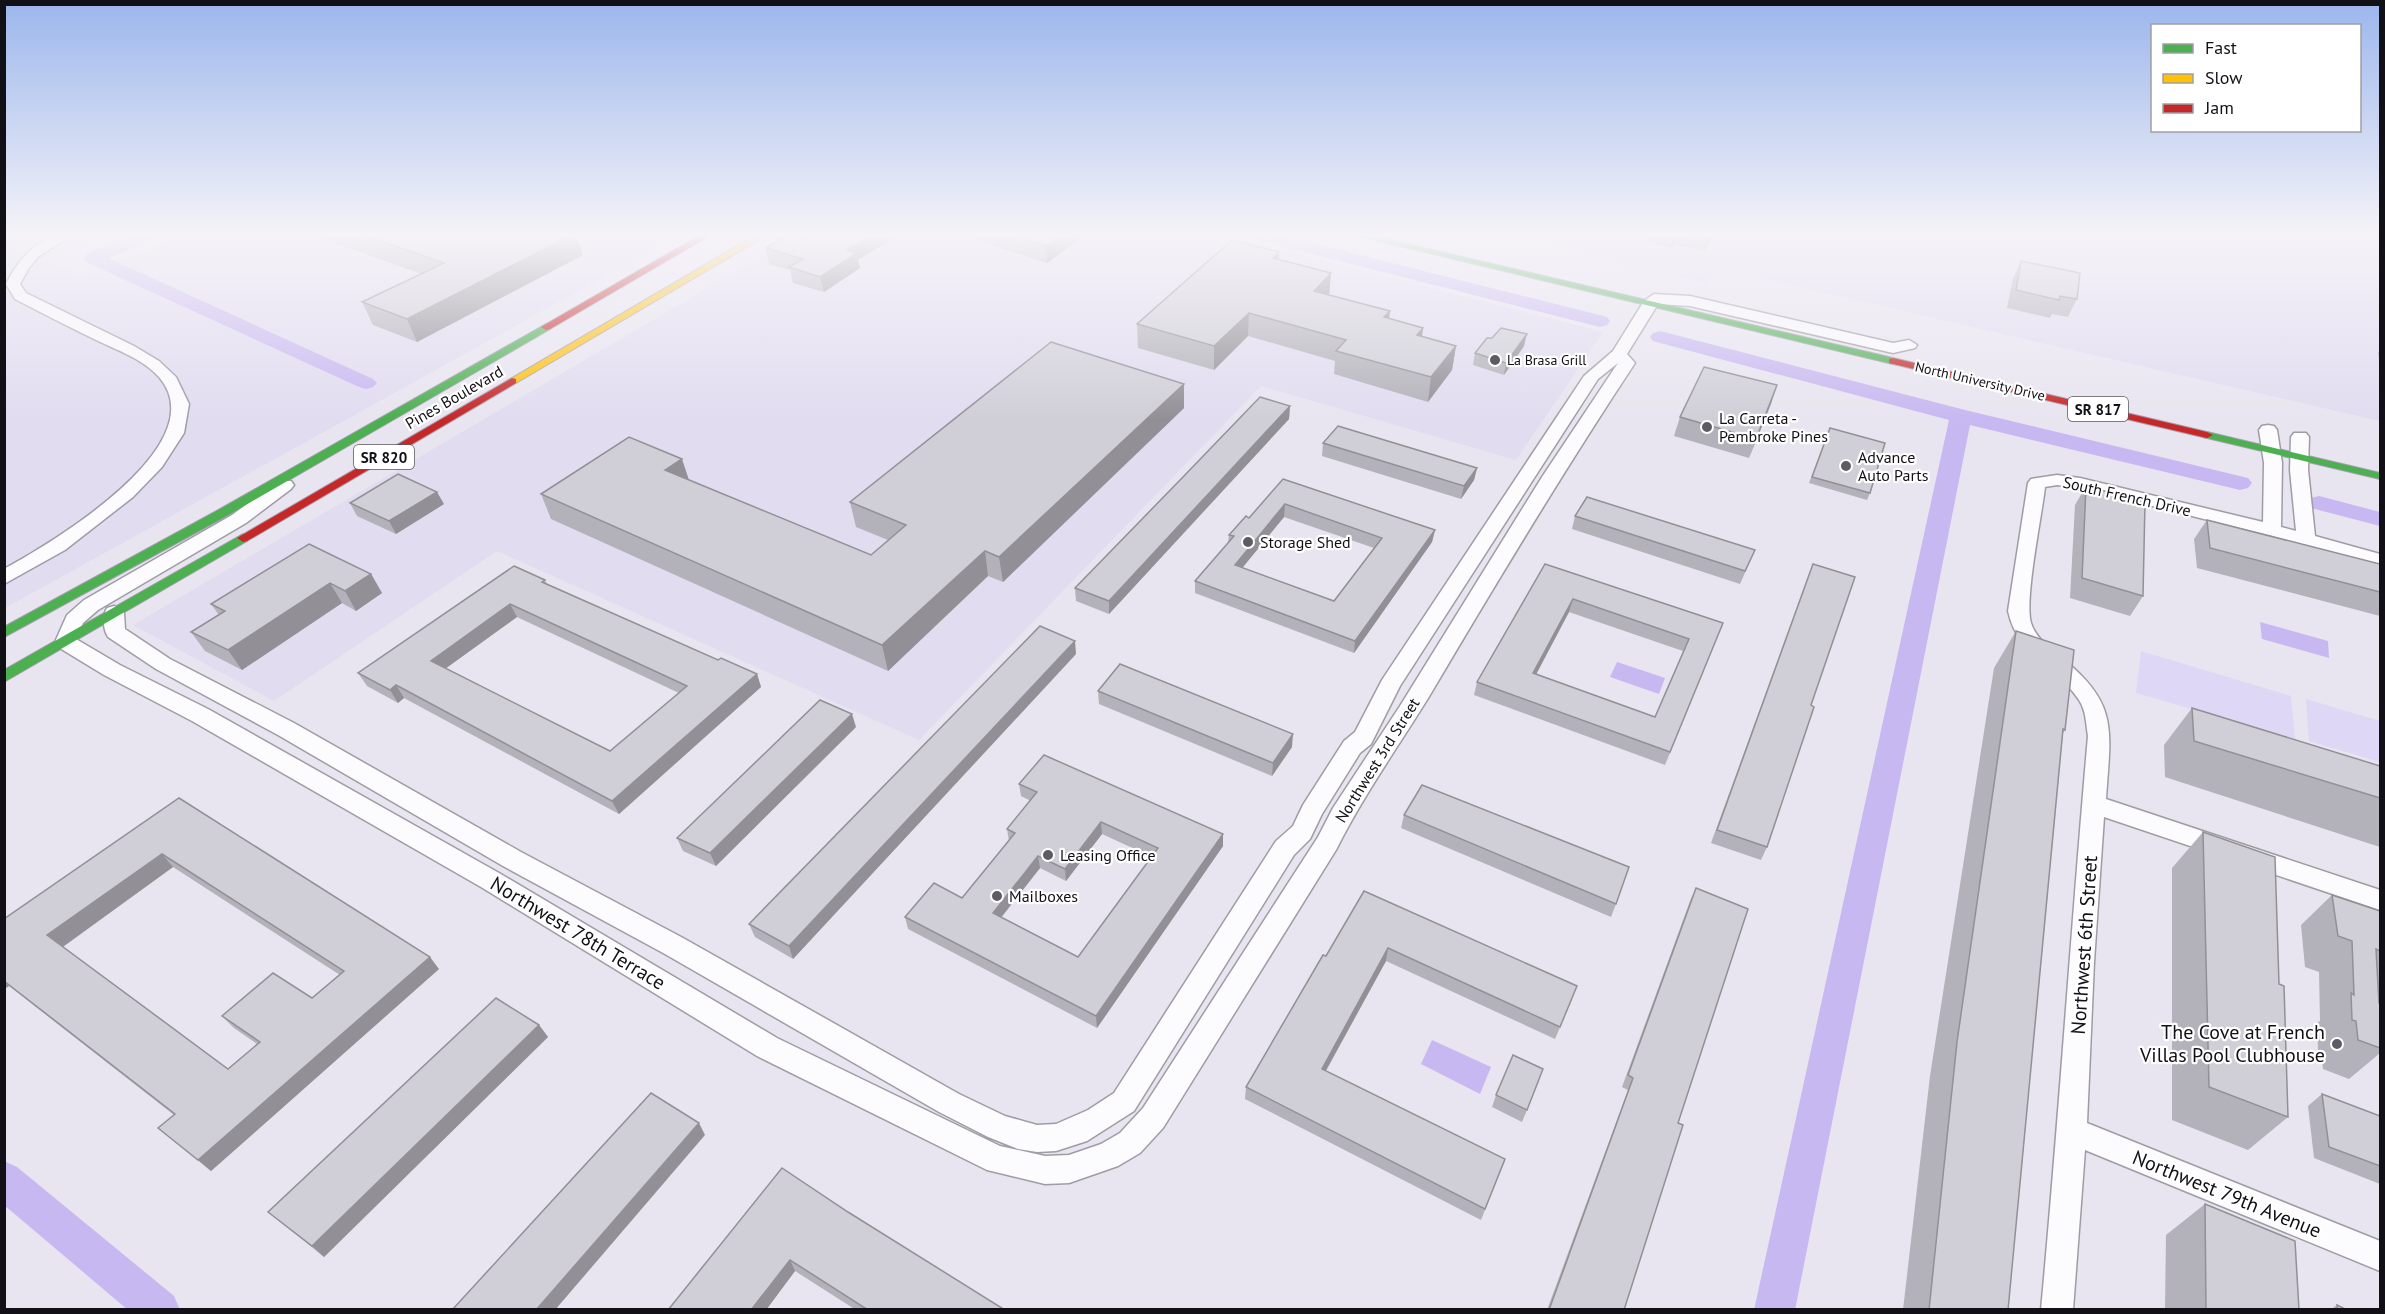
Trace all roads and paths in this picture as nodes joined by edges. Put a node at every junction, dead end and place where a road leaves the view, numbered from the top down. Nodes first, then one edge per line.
1 (21, 296) edge
2 (600, 296) edge
3 (620, 296) edge
4 (659, 296) edge
5 (1653, 296) edge
6 (1654, 296) edge
7 (1660, 296) edge
8 (521, 342) junction
9 (1915, 347) dead end
10 (1619, 354) junction
11 (557, 357) junction
12 (2282, 435) junction
13 (334, 450) junction
14 (2299, 456) junction
15 (354, 474) junction
16 (2380, 476) edge
17 (2272, 530) junction
18 (2306, 539) junction
19 (2380, 560) edge
20 (4, 578) edge
21 (2018, 611) joint
22 (114, 613) junction
23 (4, 633) edge
24 (65, 642) junction
25 (4, 676) edge
26 (2094, 804) junction
27 (2380, 900) edge
28 (1080, 1131) joint
29 (2072, 1131) junction
30 (1108, 1156) joint
31 (2380, 1256) edge
32 (2057, 1310) edge

1 - 20 street
2 - 8 main road, Pines Boulevard / SR 820
3 - 11 main road
4 - 11 main road, Pines Boulevard / SR 820
5 - 10 street, Northwest 3rd Street
6 - 9 street, North University Drive
7 - 12 main road, North University Drive / SR 817
8 - 13 main road, Pines Boulevard / SR 820
8 - 15 main road
10 - 28 street, Northwest 3rd Street
10 - 30 street, Northwest 3rd Street
11 - 15 main road, Pines Boulevard / SR 820
12 - 14 street
12 - 14 main road, North University Drive / SR 817
12 - 17 street
13 - 23 main road, Pines Boulevard / SR 820
13 - 24 street
14 - 16 main road, North University Drive / SR 817
14 - 18 street
15 - 22 main road, Pines Boulevard / SR 820
17 - 18 street
17 - 21 street, South French Drive
18 - 19 street
21 - 26 street, Northwest 6th Street
22 - 24 main road, Pines Boulevard / SR 820
22 - 28 street, Northwest 78th Terrace
24 - 25 main road, Pines Boulevard / SR 820
24 - 30 street, Northwest 78th Terrace
26 - 27 street
26 - 29 street, Northwest 6th Street
29 - 31 street, Northwest 79th Avenue
29 - 32 street, Northwest 6th Street

